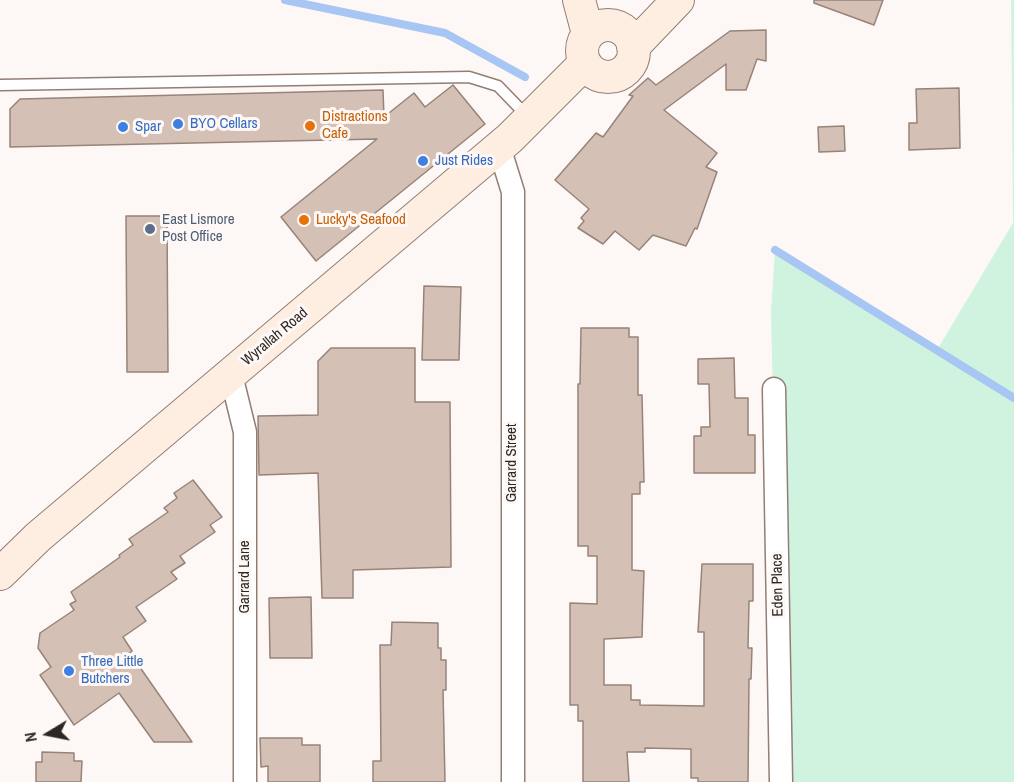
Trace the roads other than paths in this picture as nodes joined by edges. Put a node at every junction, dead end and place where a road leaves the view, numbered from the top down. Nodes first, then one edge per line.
1 (579, 0) edge
2 (676, 0) edge
3 (606, 40) edge
4 (0, 85) edge
5 (512, 134) junction
6 (231, 375) junction
7 (774, 389) dead end
8 (38, 537) junction
9 (0, 555) edge
10 (0, 574) edge
11 (245, 782) edge
12 (513, 782) edge
13 (781, 782) edge

1 - 3 main road
2 - 3 main road, Wyrallah Road
3 - 5 main road, Wyrallah Road
4 - 5 lane
5 - 6 main road, Wyrallah Road
5 - 12 street, Garrard Street
6 - 8 main road, Wyrallah Road
6 - 11 street, Garrard Lane
7 - 13 street, Eden Place
8 - 9 main road, Wyrallah Road
8 - 10 main road, Wyrallah Road

